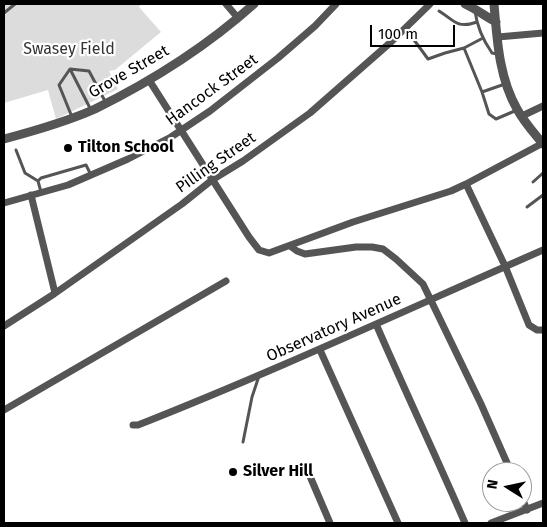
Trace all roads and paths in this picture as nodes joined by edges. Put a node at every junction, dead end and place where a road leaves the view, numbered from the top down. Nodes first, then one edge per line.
1 (15, 4) edge
2 (226, 4) edge
3 (254, 4) edge
4 (336, 4) edge
5 (430, 4) edge
6 (465, 4) edge
7 (494, 6) edge
8 (475, 8) junction
9 (439, 11) dead end
10 (4, 13) edge
11 (238, 18) junction
12 (476, 22) junction
13 (496, 22) junction
14 (406, 29) junction
15 (543, 33) edge
16 (498, 37) junction
17 (483, 38) junction
18 (464, 48) junction
19 (500, 54) junction
20 (70, 70) junction
21 (149, 80) junction
22 (506, 84) junction
23 (482, 92) junction
24 (106, 102) junction
25 (543, 106) edge
26 (91, 110) junction
27 (520, 113) junction
28 (72, 118) junction
29 (180, 131) junction
30 (4, 139) edge
31 (543, 143) edge
32 (16, 150) dead end
33 (543, 173) edge
34 (91, 176) junction
35 (212, 180) junction
36 (38, 181) junction
37 (533, 182) dead end
38 (466, 184) junction
39 (42, 192) junction
40 (31, 195) junction
41 (543, 195) edge
42 (4, 203) edge
43 (528, 207) dead end
44 (290, 246) junction
45 (543, 250) edge
46 (506, 266) junction
47 (226, 281) dead end
48 (55, 293) junction
49 (432, 300) junction
50 (376, 324) junction
51 (4, 326) edge
52 (543, 330) edge
53 (320, 350) junction
54 (259, 376) junction
55 (4, 410) edge
56 (133, 425) dead end
57 (243, 442) dead end
58 (506, 462) edge
59 (309, 474) dead end
60 (521, 512) edge
61 (330, 523) edge
62 (398, 523) edge
63 (465, 523) edge
64 (490, 523) edge

1 - 10 lane
2 - 11 street
3 - 11 street, Grove Street
4 - 29 street, Hancock Street
5 - 14 street, Pilling Street
6 - 8 street
7 - 8 street
7 - 13 street
8 - 12 lane
8 - 13 street
9 - 12 lane
11 - 21 street, Grove Street
12 - 17 lane
13 - 16 street
14 - 18 lane
14 - 35 street, Pilling Street
15 - 16 street
16 - 19 street
17 - 18 lane
17 - 19 lane
18 - 23 lane
19 - 22 street
20 - 24 lane
20 - 26 lane
20 - 28 lane
21 - 24 street, Grove Street
21 - 29 street
22 - 23 lane
22 - 27 street
23 - 27 lane
24 - 26 street, Grove Street
25 - 27 street
26 - 28 street, Grove Street
27 - 31 street
28 - 30 street, Grove Street
29 - 34 street, Hancock Street
29 - 35 street
31 - 38 street
32 - 36 lane
33 - 37 lane
34 - 36 lane
34 - 39 street, Hancock Street
35 - 44 street
35 - 48 street, Pilling Street
36 - 39 lane
38 - 44 street
38 - 46 street
39 - 40 street, Hancock Street
40 - 42 street, Hancock Street
40 - 48 street
41 - 43 lane
44 - 49 street
45 - 46 street, Observatory Avenue
46 - 49 street, Observatory Avenue
46 - 52 street
47 - 55 street
48 - 51 street, Pilling Street
49 - 50 street, Observatory Avenue
49 - 58 street
50 - 53 street, Observatory Avenue
50 - 63 street
53 - 54 street, Observatory Avenue
53 - 62 street
54 - 56 street, Observatory Avenue
54 - 57 lane
59 - 61 street
60 - 64 street

